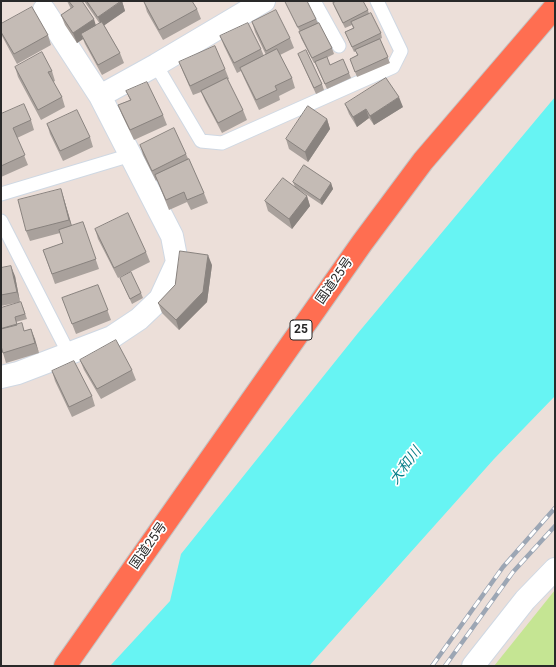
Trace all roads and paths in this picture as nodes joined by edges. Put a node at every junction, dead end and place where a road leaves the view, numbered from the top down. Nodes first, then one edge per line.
1 (264, 1) edge
2 (314, 1) edge
3 (377, 1) edge
4 (555, 7) edge
5 (44, 10) dead end
6 (339, 46) dead end
7 (156, 65) junction
8 (100, 96) junction
9 (131, 155) junction
10 (1, 194) edge
11 (1, 221) edge
12 (69, 354) junction
13 (1, 377) edge
14 (555, 569) edge
15 (65, 666) edge
16 (473, 666) edge

1 - 7 street
2 - 6 lane
3 - 7 lane
4 - 15 highway, 国道25号 / 25
5 - 8 street
7 - 8 street
8 - 9 street
9 - 10 lane
9 - 12 street
11 - 12 lane
12 - 13 street
14 - 16 street

